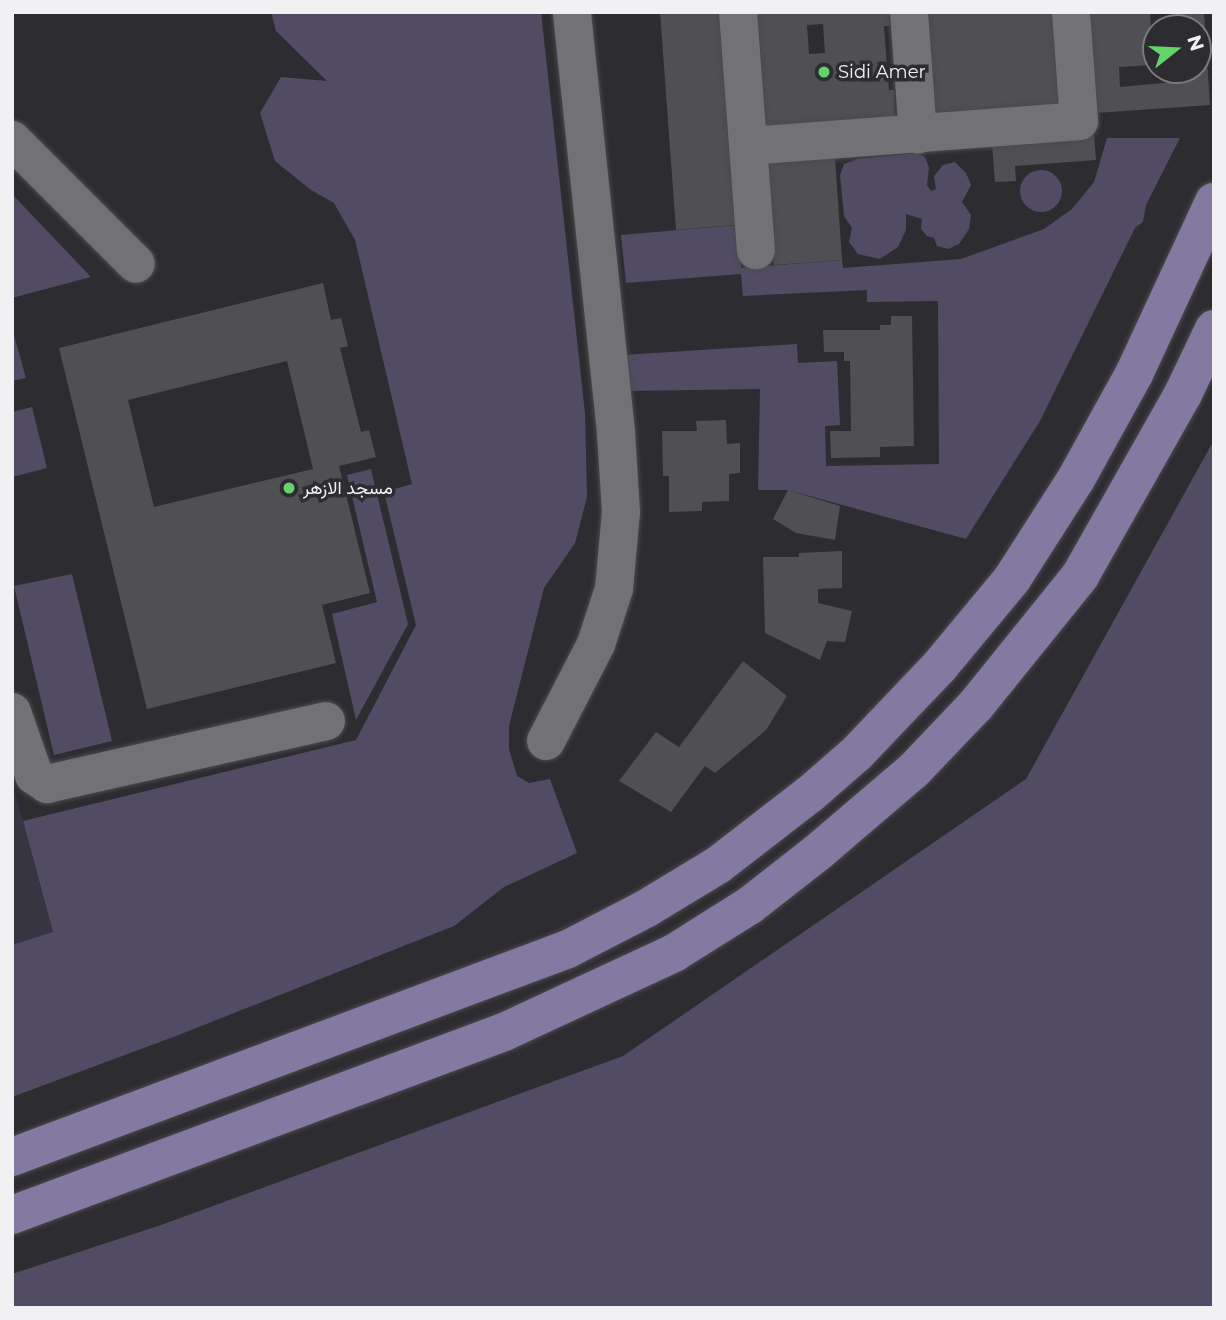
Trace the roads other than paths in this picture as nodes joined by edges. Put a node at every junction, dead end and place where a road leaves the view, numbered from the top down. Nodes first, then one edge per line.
1 (572, 12) edge
2 (738, 12) edge
3 (909, 12) edge
4 (1071, 12) edge
5 (918, 135) junction
6 (12, 140) edge
7 (749, 146) junction
8 (1214, 202) edge
9 (757, 250) dead end
10 (136, 264) dead end
11 (1214, 329) edge
12 (12, 712) edge
13 (326, 721) dead end
14 (546, 741) dead end
15 (12, 1157) edge
16 (12, 1215) edge

1 - 14 street
2 - 7 street
3 - 5 street
4 - 5 street
5 - 7 street
6 - 10 street
7 - 9 street
8 - 15 main road
11 - 16 main road
12 - 13 street

